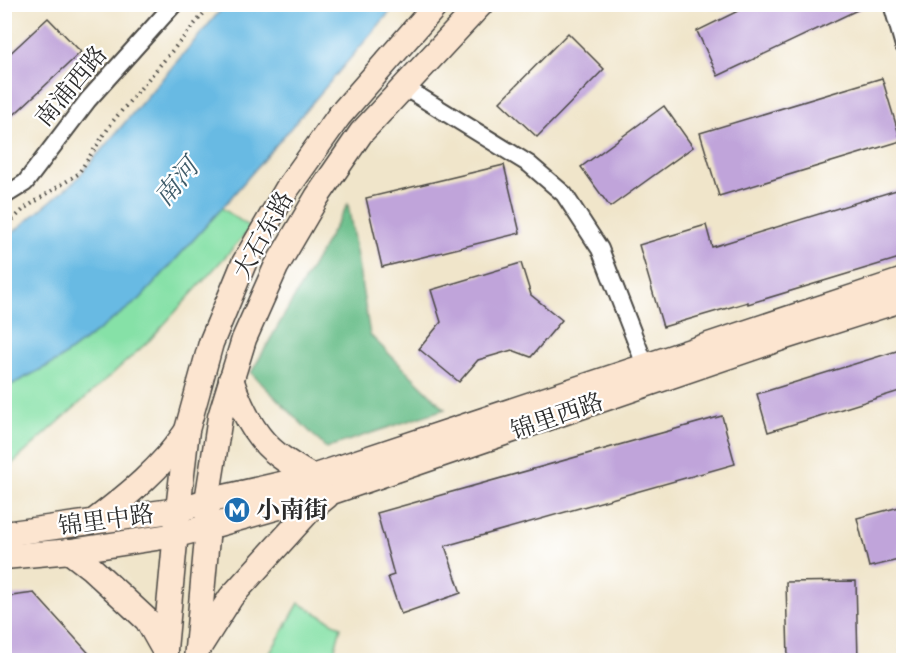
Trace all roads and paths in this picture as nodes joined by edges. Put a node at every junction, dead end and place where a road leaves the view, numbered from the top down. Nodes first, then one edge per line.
1 (174, 4) edge
2 (207, 4) edge
3 (438, 4) edge
4 (481, 4) edge
5 (892, 4) edge
6 (903, 46) edge
7 (404, 87) junction
8 (4, 196) edge
9 (4, 228) edge
10 (903, 280) edge
11 (903, 299) edge
12 (649, 375) junction
13 (231, 379) junction
14 (187, 430) junction
15 (312, 477) junction
16 (332, 492) junction
17 (207, 501) junction
18 (178, 510) junction
19 (92, 522) junction
20 (208, 528) junction
21 (4, 534) edge
22 (176, 535) junction
23 (69, 551) junction
24 (4, 557) edge
25 (164, 656) edge
26 (197, 656) edge

1 - 8 street, 南浦西路
2 - 9 path
3 - 14 main road, 大石东路
4 - 7 main road, 大石东路
5 - 6 street
7 - 12 street
7 - 13 main road, 大石东路
10 - 12 main road, 锦里西路
11 - 12 main road, 锦里西路
12 - 15 main road, 锦里西路
12 - 16 main road, 锦里西路
13 - 15 main road
13 - 17 main road, 大石东路
14 - 18 main road, 大石东路
14 - 19 main road
15 - 17 main road, 锦里西路
16 - 20 main road, 锦里西路
16 - 26 main road
17 - 18 main road, 锦里中路
17 - 20 main road
18 - 19 main road, 锦里中路
18 - 22 main road
19 - 21 main road, 锦里中路
20 - 22 main road, 锦里中路
20 - 26 main road
22 - 23 main road, 锦里中路
22 - 25 main road
23 - 24 main road, 锦里中路
23 - 25 main road

